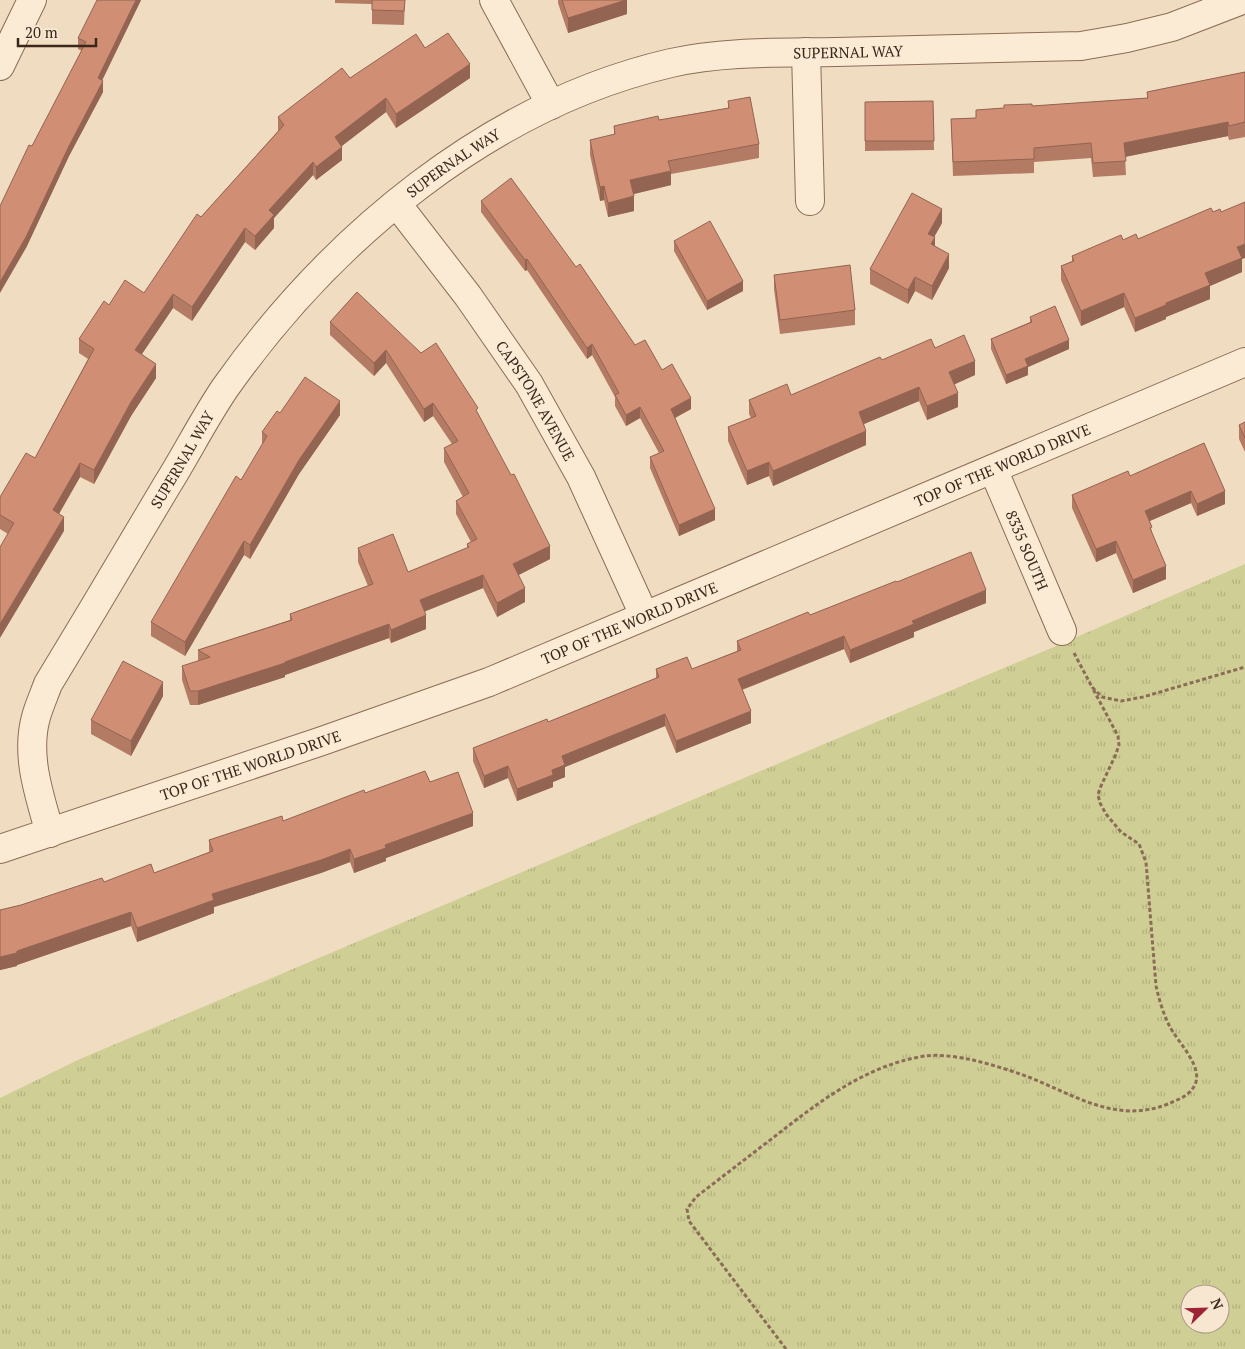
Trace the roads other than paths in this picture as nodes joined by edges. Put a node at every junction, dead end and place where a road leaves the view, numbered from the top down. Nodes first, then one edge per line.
1 (32, 0) edge
2 (494, 0) edge
3 (1242, 0) edge
4 (806, 52) junction
5 (0, 66) edge
6 (551, 105) junction
7 (810, 201) dead end
8 (397, 204) junction
9 (1245, 362) edge
10 (993, 469) junction
11 (644, 615) junction
12 (1062, 631) road end
13 (50, 833) junction
14 (0, 849) edge

1 - 5 street
2 - 6 street
3 - 4 street, SUPERNAL WAY
4 - 6 street, SUPERNAL WAY
4 - 7 street
6 - 8 street, SUPERNAL WAY
8 - 11 street, CAPSTONE AVENUE
8 - 13 street, SUPERNAL WAY
9 - 10 street, TOP OF THE WORLD DRIVE
10 - 11 street, TOP OF THE WORLD DRIVE
10 - 12 street, 8335 SOUTH
11 - 13 street, TOP OF THE WORLD DRIVE
13 - 14 street, TOP OF THE WORLD DRIVE

